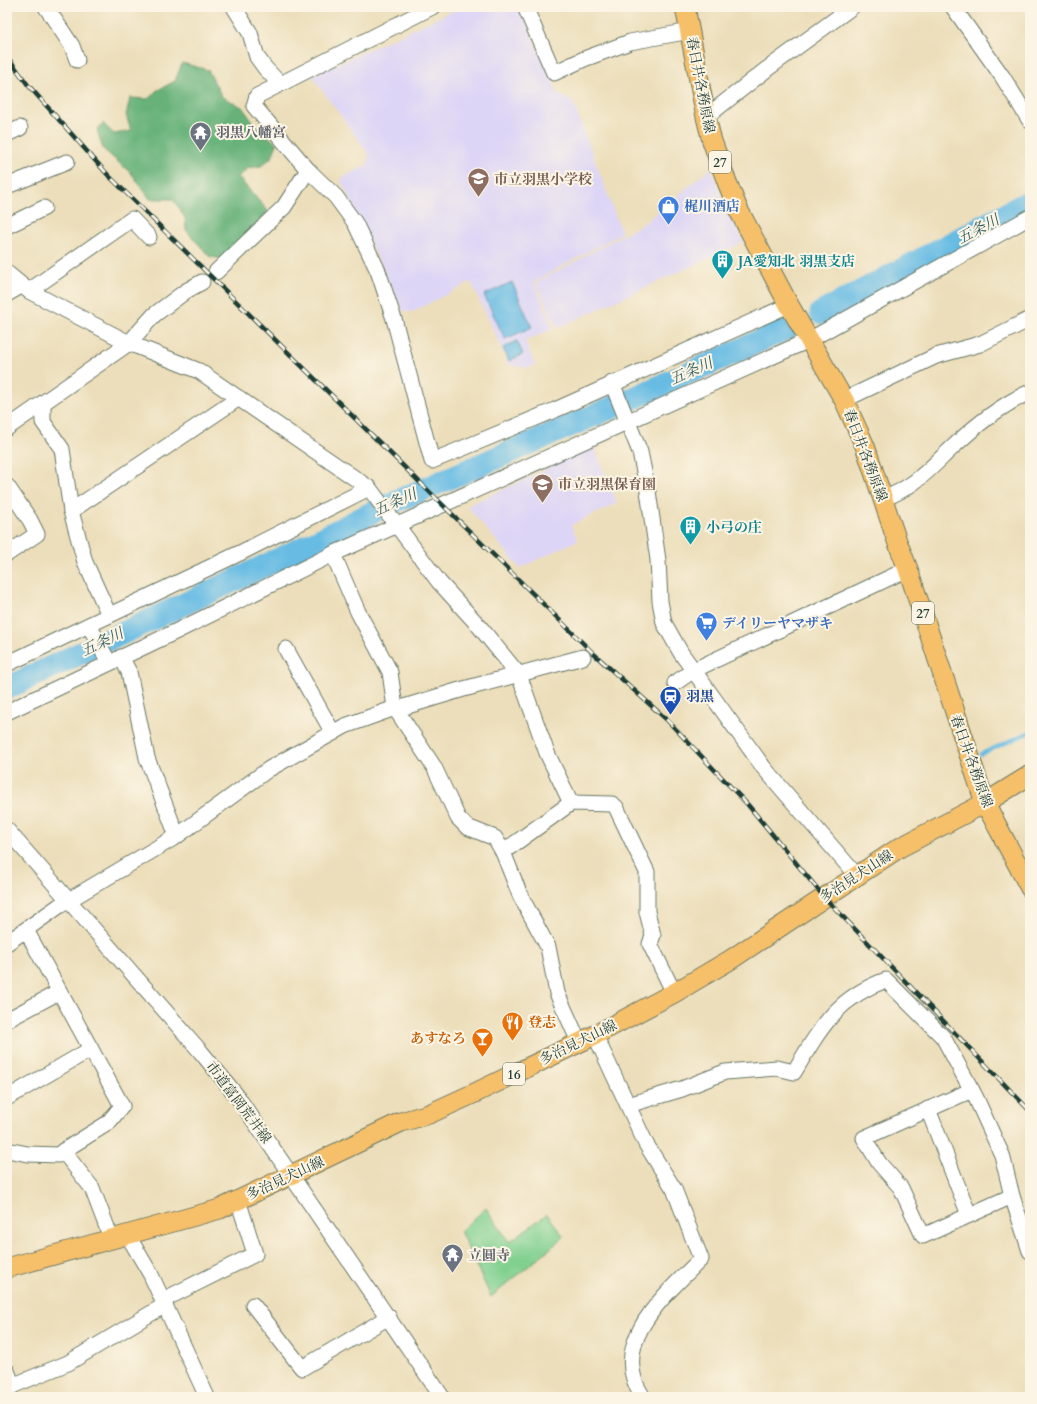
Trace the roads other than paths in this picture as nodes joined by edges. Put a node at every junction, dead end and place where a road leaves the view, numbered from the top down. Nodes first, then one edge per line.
1 (46, 7) edge
2 (234, 7) edge
3 (432, 7) edge
4 (685, 7) edge
5 (852, 7) edge
6 (953, 7) edge
7 (529, 8) edge
8 (690, 30) junction
9 (77, 60) dead end
10 (280, 84) junction
11 (706, 117) junction
12 (1030, 121) edge
13 (67, 162) dead end
14 (308, 170) junction
15 (7, 186) edge
16 (44, 208) dead end
17 (1030, 217) edge
18 (7, 226) edge
19 (149, 237) dead end
20 (216, 272) dead end
21 (7, 273) edge
22 (202, 282) dead end
23 (25, 288) junction
24 (7, 294) edge
25 (789, 305) junction
26 (1030, 319) edge
27 (809, 340) junction
28 (129, 344) junction
29 (612, 383) junction
30 (1030, 392) edge
31 (239, 398) junction
32 (844, 400) junction
33 (43, 403) junction
34 (627, 419) junction
35 (7, 428) edge
36 (7, 486) edge
37 (372, 490) junction
38 (883, 499) junction
39 (71, 511) junction
40 (394, 524) junction
41 (7, 554) edge
42 (333, 554) junction
43 (908, 568) junction
44 (109, 615) junction
45 (89, 625) junction
46 (286, 649) dead end
47 (583, 657) dead end
48 (115, 660) junction
49 (7, 664) edge
50 (694, 670) junction
51 (519, 675) junction
52 (674, 683) dead end
53 (395, 708) junction
54 (7, 712) edge
55 (333, 733) junction
56 (1030, 775) edge
57 (571, 802) junction
58 (985, 803) junction
59 (177, 836) junction
60 (10, 839) edge
61 (503, 852) junction
62 (857, 876) junction
63 (1030, 888) edge
64 (69, 902) junction
65 (26, 930) junction
66 (7, 943) edge
67 (59, 992) junction
68 (674, 993) junction
69 (7, 1020) edge
70 (587, 1039) junction
71 (91, 1049) junction
72 (972, 1090) junction
73 (7, 1098) edge
74 (628, 1105) junction
75 (928, 1109) junction
76 (7, 1150) edge
77 (63, 1151) junction
78 (292, 1175) junction
79 (1012, 1196) junction
80 (238, 1200) junction
81 (969, 1215) junction
82 (119, 1236) junction
83 (1030, 1251) edge
84 (7, 1268) edge
85 (164, 1302) junction
86 (253, 1305) dead end
87 (389, 1317) junction
88 (7, 1371) edge
89 (9, 1392) edge
90 (207, 1397) edge
91 (442, 1397) edge
92 (644, 1397) edge

1 - 9 street
2 - 10 street
3 - 10 street
4 - 8 main road, 春日井各務原線 / 27
5 - 11 street
6 - 12 street
7 - 8 street
8 - 11 main road, 春日井各務原線 / 27
10 - 14 street
11 - 25 main road, 春日井各務原線 / 27
13 - 15 street
14 - 20 street
14 - 29 street
16 - 18 street
17 - 27 street
19 - 23 street
21 - 23 street
22 - 28 street
23 - 24 street
23 - 28 street
25 - 27 main road, 春日井各務原線 / 27
25 - 29 street
26 - 32 street
27 - 32 main road, 春日井各務原線 / 27
27 - 34 street
28 - 31 street
28 - 33 street
29 - 34 street
30 - 38 street
31 - 37 street
31 - 39 street
32 - 38 main road, 春日井各務原線 / 27
33 - 35 street
33 - 39 street
34 - 40 street
34 - 50 street
36 - 41 street
37 - 40 street
37 - 44 street
38 - 43 main road, 春日井各務原線 / 27
39 - 44 street
40 - 42 street
40 - 51 street
42 - 48 street
42 - 53 street
43 - 50 street
43 - 58 main road, 春日井各務原線 / 27
44 - 45 street
45 - 48 street
45 - 49 street
46 - 55 street
47 - 51 street
48 - 54 street
48 - 59 street
50 - 52 street
50 - 62 street
51 - 53 street
51 - 57 street
53 - 55 street
53 - 61 street
55 - 59 street
56 - 58 main road, 多治見犬山線
57 - 61 street
57 - 68 street
58 - 62 main road, 多治見犬山線 / 16
58 - 63 main road, 春日井各務原線 / 27
59 - 64 street
60 - 64 street, 市道富岡荒井線
61 - 70 street
62 - 68 main road, 多治見犬山線 / 16
64 - 65 street
64 - 78 street, 市道富岡荒井線
65 - 66 street
65 - 67 street
67 - 69 street
67 - 71 street
68 - 70 main road, 多治見犬山線 / 16
70 - 74 street
70 - 78 main road, 多治見犬山線 / 16
71 - 73 street
71 - 77 street
72 - 74 street
72 - 75 street
72 - 79 street
74 - 92 street
75 - 81 street
75 - 81 street
76 - 77 street
77 - 82 street
78 - 80 main road, 多治見犬山線 / 16
78 - 87 street, 市道富岡荒井線
79 - 81 street
79 - 83 street
80 - 82 main road, 多治見犬山線 / 16
80 - 85 street
82 - 84 main road, 多治見犬山線 / 16
82 - 85 street
85 - 89 street
85 - 90 street
86 - 87 street
87 - 91 street, 市道富岡荒井線
88 - 89 street

